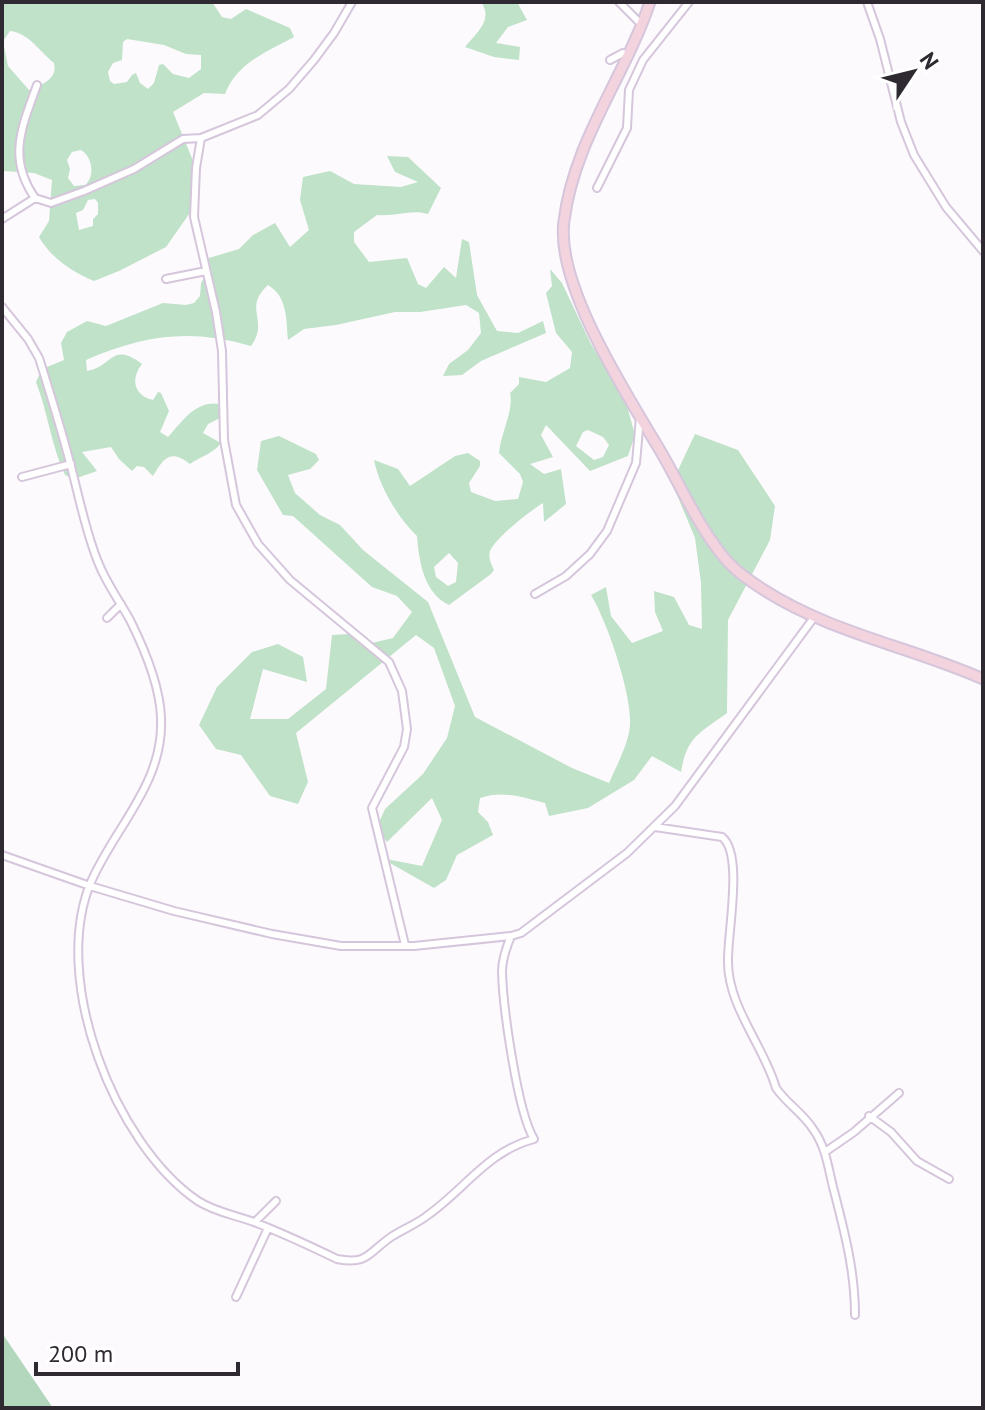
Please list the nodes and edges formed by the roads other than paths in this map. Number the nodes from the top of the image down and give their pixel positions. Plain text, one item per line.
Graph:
1 (352, 2) edge
2 (619, 2) edge
3 (650, 2) edge
4 (689, 2) edge
5 (867, 2) edge
6 (642, 25) junction
7 (627, 56) junction
8 (610, 60) dead end
9 (37, 85) dead end
10 (201, 138) junction
11 (597, 188) dead end
12 (35, 198) junction
13 (2, 219) edge
14 (983, 251) edge
15 (206, 271) junction
16 (166, 279) dead end
17 (2, 307) edge
18 (640, 417) junction
19 (71, 464) junction
20 (22, 477) dead end
21 (535, 594) dead end
22 (121, 604) junction
23 (815, 616) junction
24 (107, 618) dead end
25 (983, 679) edge
26 (655, 827) junction
27 (2, 855) edge
28 (90, 886) junction
29 (511, 936) junction
30 (405, 945) junction
31 (899, 1093) dead end
32 (869, 1116) junction
33 (825, 1152) junction
34 (949, 1179) dead end
35 (276, 1201) dead end
36 (841, 1211) junction
37 (830, 1214) dead end
38 (255, 1222) junction
39 (268, 1228) junction
40 (236, 1297) dead end
41 (855, 1315) dead end

1 - 10 street
2 - 6 street
3 - 6 main road
4 - 11 street
5 - 14 street
6 - 7 main road
7 - 8 street
7 - 18 main road
9 - 12 street
10 - 12 street
10 - 15 street
12 - 13 street
15 - 16 street
15 - 30 street
17 - 19 street
18 - 21 street
18 - 23 main road
19 - 20 street
19 - 22 street
22 - 24 street
22 - 28 street
23 - 25 main road
23 - 26 street
26 - 29 street
26 - 33 street
27 - 28 street
28 - 30 street
28 - 38 street
29 - 30 street
29 - 39 street
31 - 32 street
32 - 33 street
32 - 34 street
33 - 36 street
35 - 38 street
36 - 37 street
36 - 41 street
38 - 39 street
39 - 40 street

